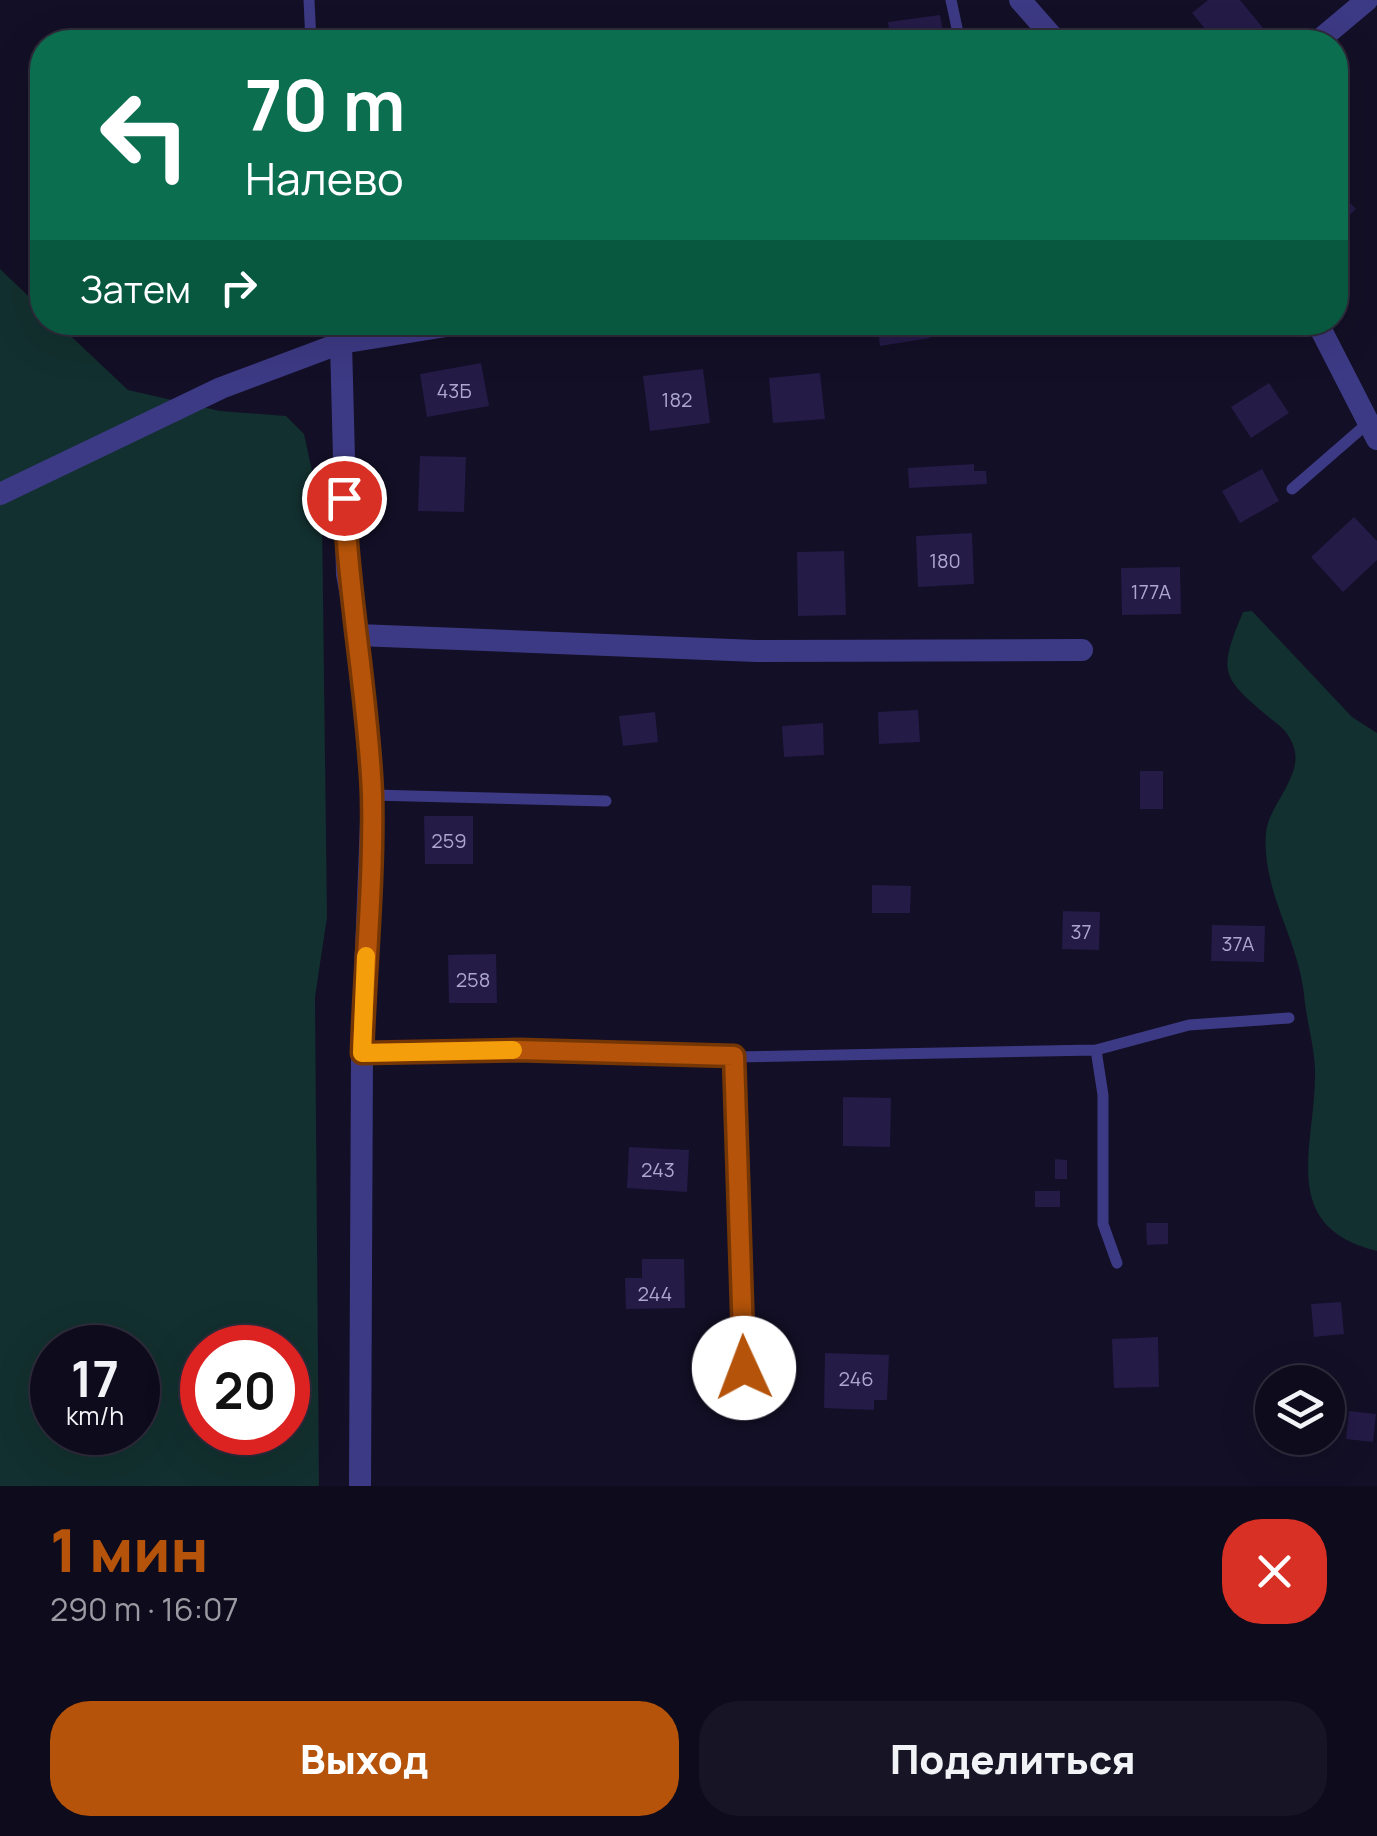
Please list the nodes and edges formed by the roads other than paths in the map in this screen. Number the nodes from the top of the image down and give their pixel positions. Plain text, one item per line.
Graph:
1 (308, 0) edge
2 (951, 0) edge
3 (1020, 0) edge
4 (1367, 0) edge
5 (311, 30) edge
6 (957, 30) edge
7 (1046, 30) edge
8 (1331, 30) edge
9 (364, 335) edge
10 (1323, 335) edge
11 (340, 338) junction
12 (1372, 431) edge
13 (1292, 489) dead end
14 (0, 494) edge
15 (358, 635) junction
16 (1082, 650) dead end
17 (372, 795) junction
18 (606, 801) dead end
19 (1289, 1018) dead end
20 (1096, 1050) junction
21 (362, 1053) junction
22 (734, 1056) junction
23 (1117, 1264) dead end
24 (745, 1406) dead end
25 (360, 1486) edge

1 - 5 lane
2 - 6 lane
3 - 7 street
4 - 8 street
9 - 11 street
10 - 12 street
11 - 14 street
11 - 15 street
12 - 13 lane
15 - 16 street
15 - 17 street
17 - 18 lane
17 - 21 street
19 - 20 lane
20 - 22 lane
20 - 23 lane
21 - 22 lane
21 - 25 street
22 - 24 lane

